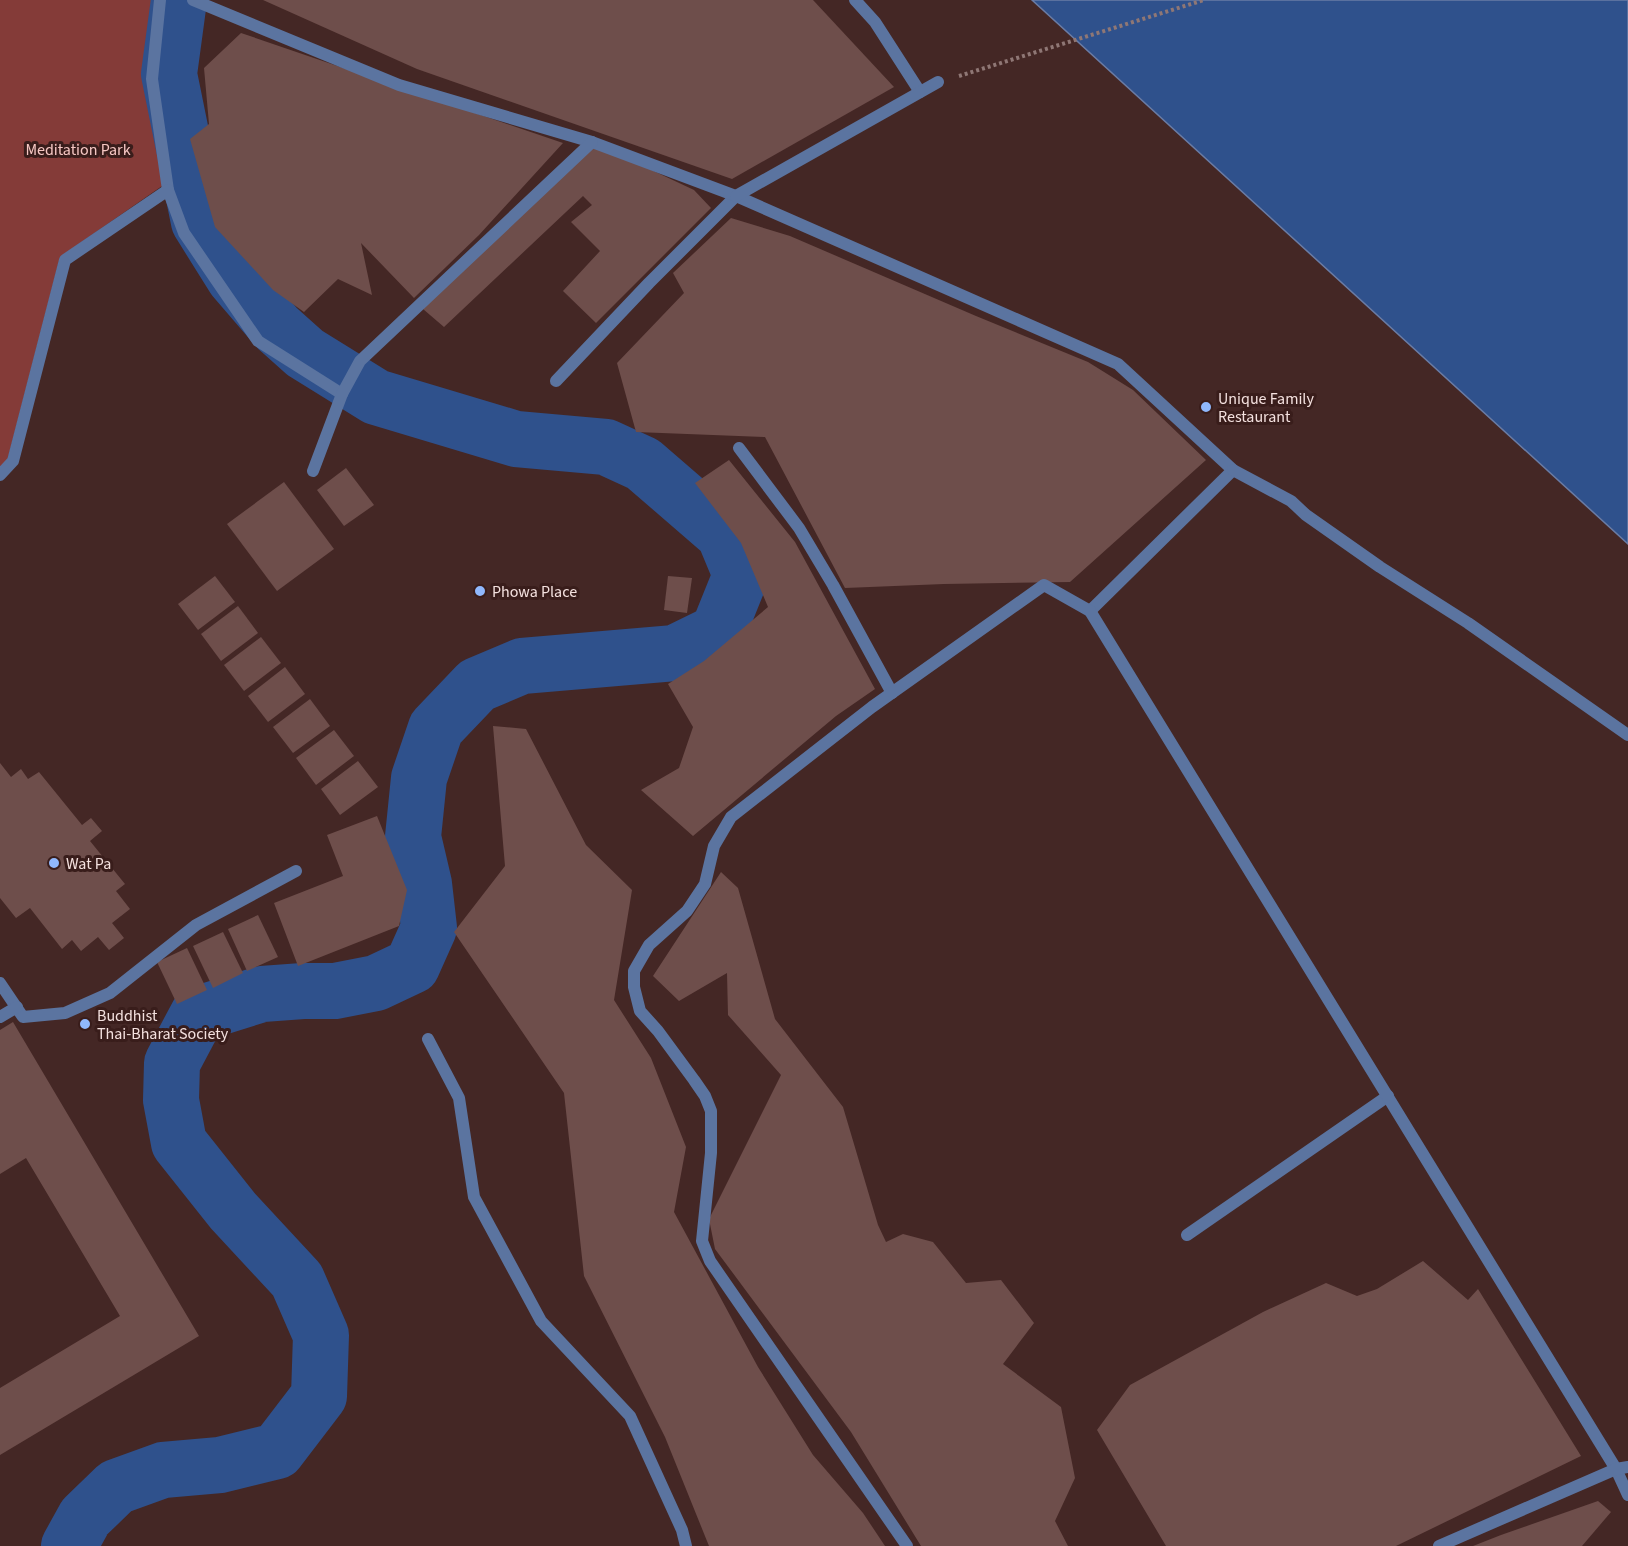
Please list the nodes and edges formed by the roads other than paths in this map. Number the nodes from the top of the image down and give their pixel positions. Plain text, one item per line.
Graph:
1 (160, 0) edge
2 (855, 0) edge
3 (195, 1) edge
4 (938, 82) road end
5 (920, 92) junction
6 (592, 142) junction
7 (168, 190) junction
8 (736, 196) junction
9 (556, 381) dead end
10 (342, 394) junction
11 (739, 448) dead end
12 (1233, 470) junction
13 (313, 471) dead end
14 (0, 475) edge
15 (1090, 610) junction
16 (892, 693) junction
17 (1628, 735) edge
18 (296, 871) dead end
19 (0, 983) edge
20 (17, 1007) junction
21 (0, 1017) edge
22 (428, 1039) dead end
23 (1388, 1096) junction
24 (1187, 1234) dead end
25 (1622, 1468) edge
26 (1628, 1495) edge
27 (686, 1546) edge
28 (907, 1546) edge
29 (1439, 1546) edge

1 - 7 street
2 - 5 street
3 - 6 street
4 - 5 street
5 - 8 street
6 - 8 street
6 - 10 street
7 - 10 street
7 - 14 street
8 - 9 street
8 - 12 street
10 - 13 street
11 - 16 street
12 - 15 street
12 - 17 street
15 - 16 street
15 - 23 street
16 - 28 street
18 - 20 street
19 - 20 street
20 - 21 street
22 - 27 street
23 - 24 street
23 - 25 street
25 - 26 street
25 - 29 street

